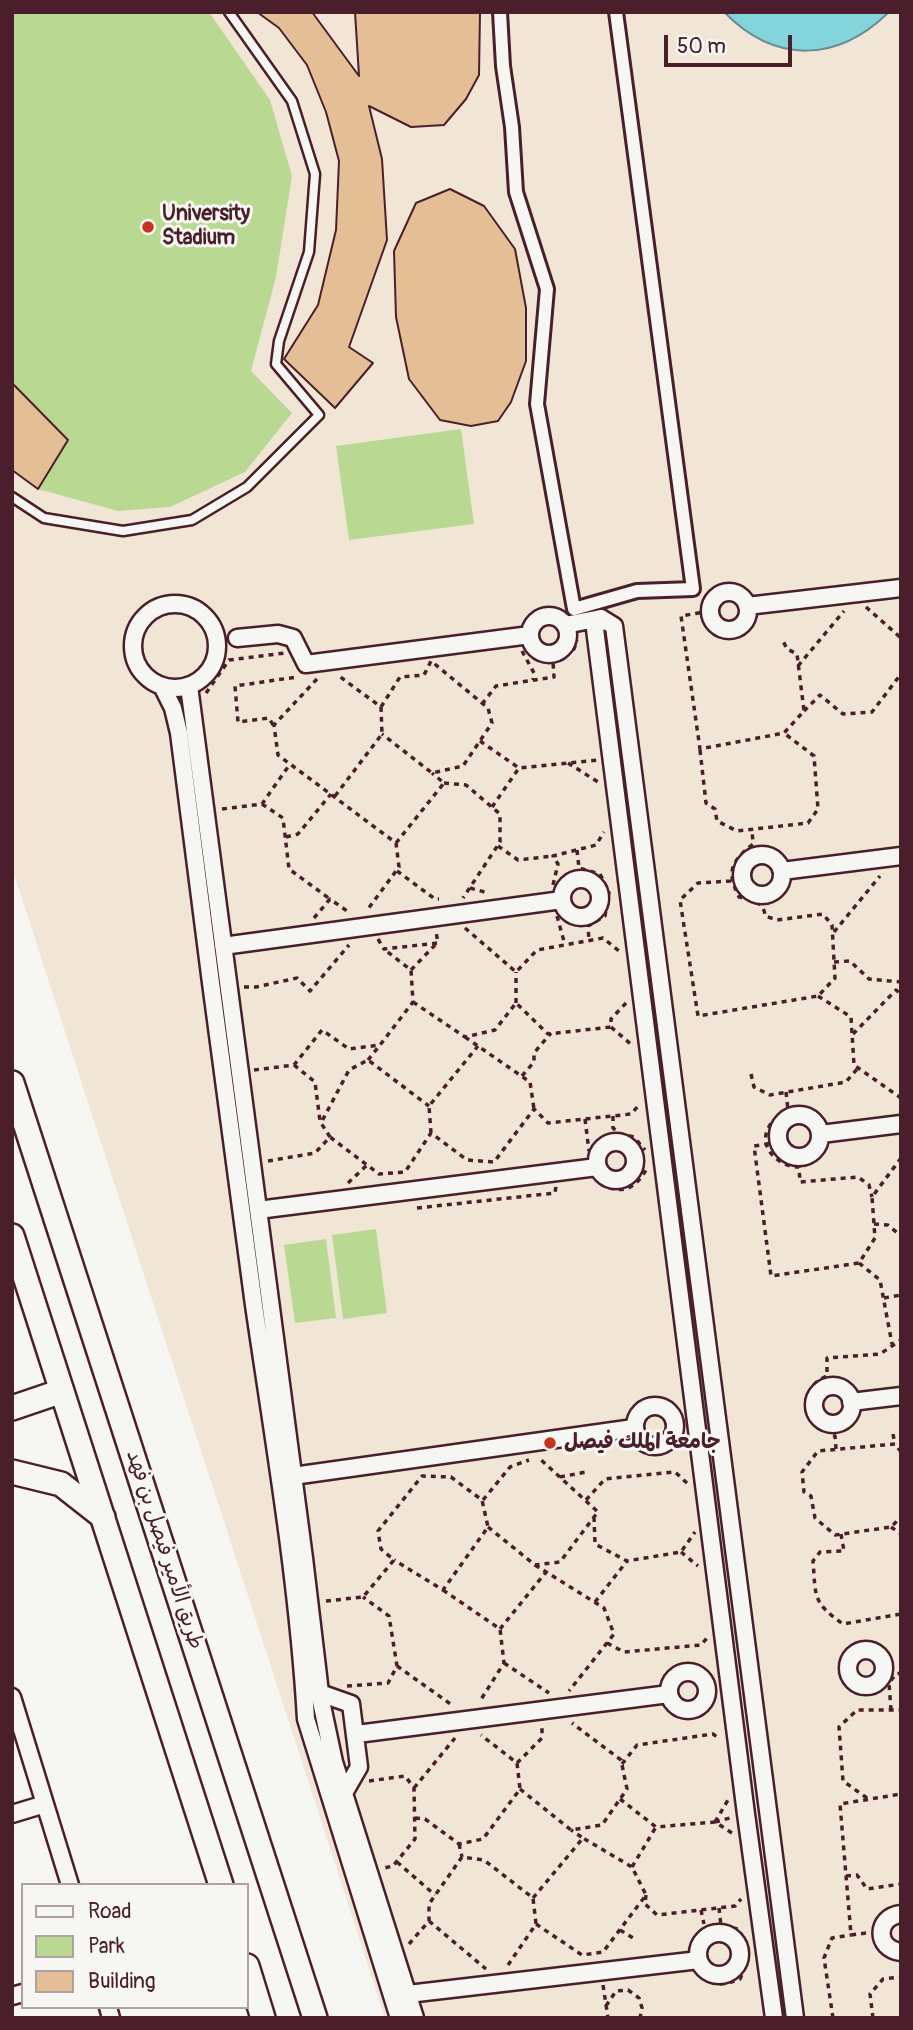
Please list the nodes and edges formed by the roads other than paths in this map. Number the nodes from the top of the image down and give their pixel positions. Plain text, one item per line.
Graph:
1 (229, 12) edge
2 (500, 12) edge
3 (616, 12) edge
4 (12, 497) edge
5 (901, 588) edge
6 (747, 606) junction
7 (603, 624) junction
8 (565, 625) junction
9 (213, 627) junction
10 (530, 635) junction
11 (237, 638) junction
12 (217, 648) junction
13 (162, 686) junction
14 (189, 686) junction
15 (901, 856) edge
16 (782, 871) dead end
17 (557, 895) road end
18 (223, 946) junction
19 (12, 1083) edge
20 (901, 1124) edge
21 (821, 1134) junction
22 (597, 1167) dead end
23 (258, 1210) junction
24 (12, 1236) edge
25 (62, 1391) junction
26 (901, 1396) edge
27 (851, 1402) dead end
28 (12, 1408) edge
29 (634, 1428) dead end
30 (12, 1472) edge
31 (293, 1476) junction
32 (103, 1517) junction
33 (320, 1693) junction
34 (669, 1694) dead end
35 (12, 1697) edge
36 (357, 1734) junction
37 (344, 1793) junction
38 (45, 1804) junction
39 (12, 1814) edge
40 (69, 1883) edge
41 (220, 1883) edge
42 (901, 1914) edge
43 (901, 1952) edge
44 (699, 1960) dead end
45 (248, 1969) edge
46 (408, 1994) junction
47 (263, 2018) edge
48 (314, 2018) edge
49 (399, 2018) edge
50 (415, 2018) edge
51 (775, 2018) edge
52 (794, 2018) edge

1 - 4 lane
2 - 3 street
5 - 6 street
6 - 6 street
7 - 8 street
7 - 51 street
7 - 52 street
8 - 10 street
8 - 10 street
9 - 11 street
9 - 12 street
9 - 13 street
10 - 11 street
11 - 12 street
12 - 14 street
13 - 14 street
13 - 49 street
14 - 18 street
15 - 16 street
17 - 18 street
18 - 23 street
19 - 48 main road, طريق الأمير فيصل بن فهد
20 - 21 street
21 - 21 street
22 - 23 street
23 - 31 street
24 - 25 main road
25 - 28 main road
25 - 32 main road
26 - 27 street
29 - 31 street
30 - 32 main road
31 - 33 street
32 - 41 main road
33 - 36 street
33 - 37 street
34 - 36 street
35 - 38 street
36 - 37 street
37 - 46 street
38 - 39 street
38 - 40 street
42 - 43 street
44 - 46 street
45 - 47 main road
46 - 50 street

